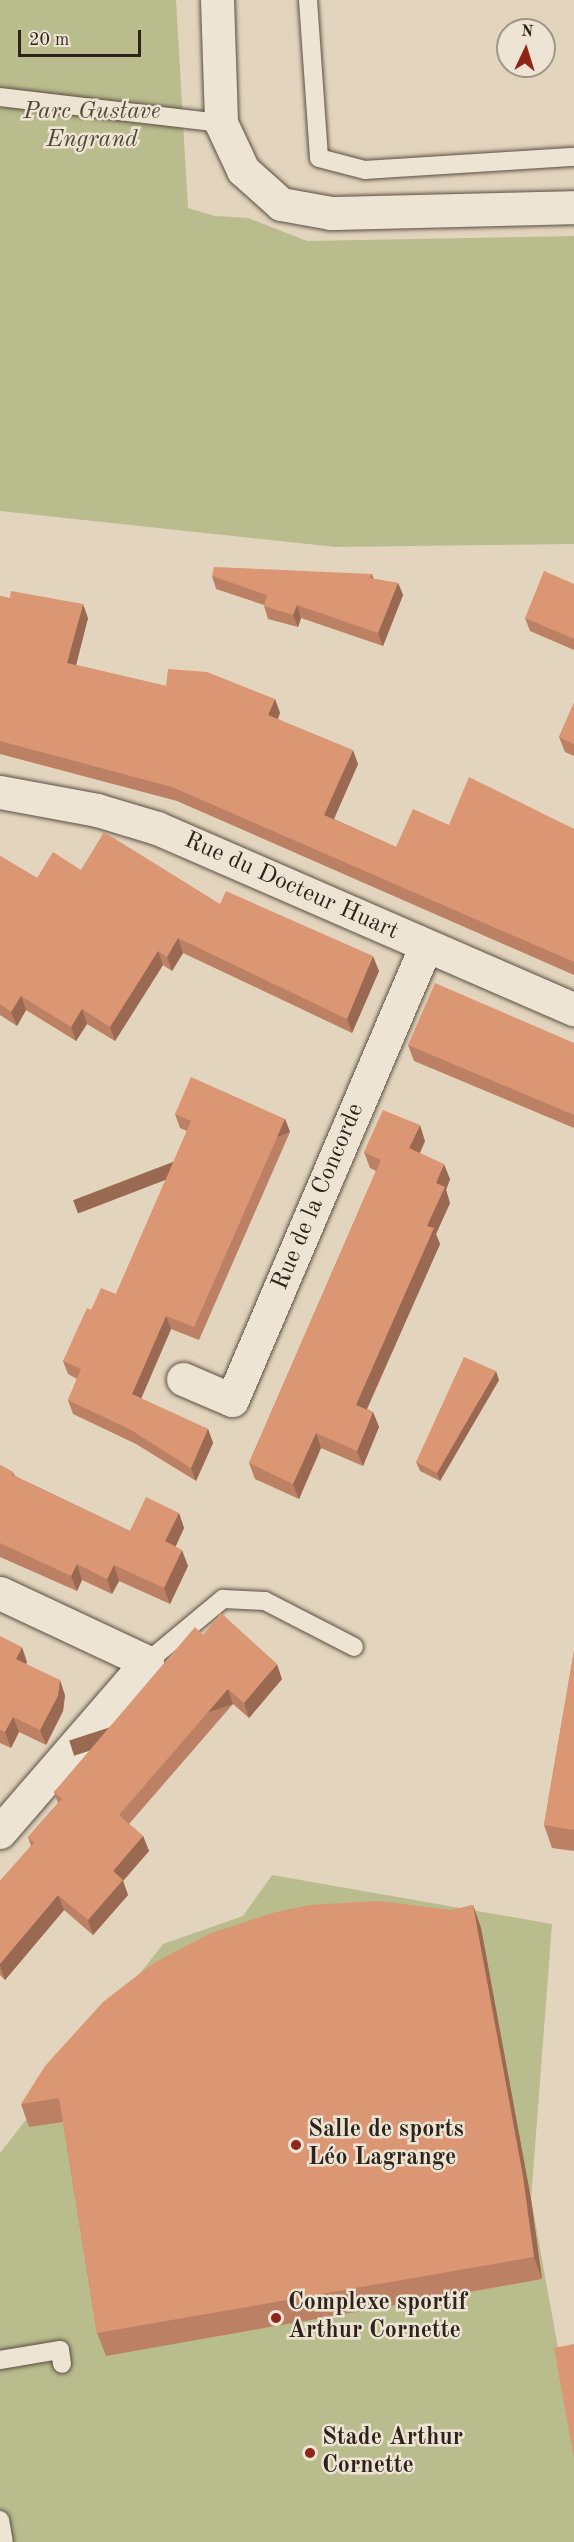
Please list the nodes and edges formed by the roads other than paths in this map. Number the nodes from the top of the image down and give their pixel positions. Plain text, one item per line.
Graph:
1 (217, 0) edge
2 (308, 0) edge
3 (0, 97) edge
4 (221, 123) junction
5 (574, 157) edge
6 (574, 207) edge
7 (0, 792) edge
8 (426, 946) junction
9 (574, 1009) edge
10 (183, 1379) dead end
11 (0, 1593) edge
12 (354, 1647) dead end
13 (147, 1662) junction
14 (0, 1832) edge
15 (0, 2360) edge
16 (62, 2364) dead end
17 (0, 2520) edge
18 (4, 2542) edge

1 - 4 street
2 - 5 lane
3 - 4 lane
4 - 6 street
7 - 8 street, Rue du Docteur Huart
8 - 9 street, Rue du Docteur Huart
8 - 10 street, Rue de la Concorde
11 - 13 street
12 - 13 lane
13 - 14 street
15 - 16 lane
17 - 18 lane

